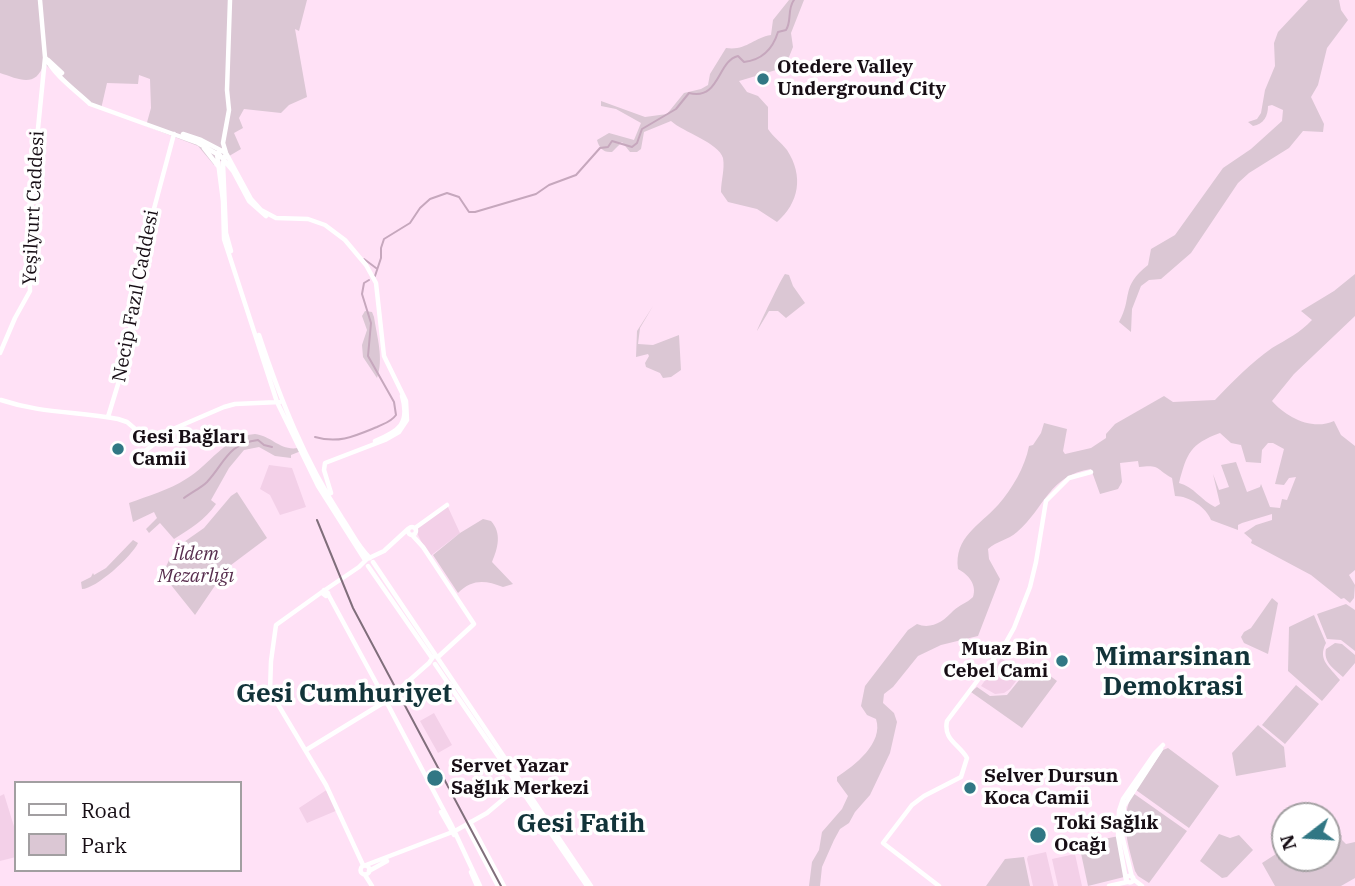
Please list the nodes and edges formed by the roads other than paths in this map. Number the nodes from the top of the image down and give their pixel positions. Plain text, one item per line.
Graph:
1 (40, 0) edge
2 (230, 0) edge
3 (45, 57) junction
4 (174, 134) junction
5 (198, 143) junction
6 (223, 143) junction
7 (218, 151) junction
8 (225, 156) junction
9 (233, 171) junction
10 (222, 173) junction
11 (0, 353) edge
12 (1, 400) edge
13 (279, 402) junction
14 (108, 417) junction
15 (153, 444) junction
16 (135, 459) dead end
17 (1091, 472) dead end
18 (331, 493) junction
19 (447, 505) dead end
20 (336, 512) junction
21 (412, 532) junction
22 (369, 561) junction
23 (326, 594) junction
24 (314, 598) junction
25 (435, 660) junction
26 (385, 704) junction
27 (306, 751) junction
28 (521, 787) junction
29 (467, 826) junction
30 (453, 833) junction
31 (366, 869) junction
32 (1130, 881) edge
33 (371, 885) edge
34 (479, 886) edge
35 (498, 886) edge
36 (504, 886) edge
37 (589, 886) edge
38 (939, 886) edge
39 (1109, 886) edge
40 (1142, 886) edge

1 - 3 street, Yeşilyurt Caddesi
2 - 6 street
3 - 4 street
3 - 7 street
3 - 11 street, Yeşilyurt Caddesi
4 - 5 street
4 - 14 street, Necip Fazıl Caddesi
5 - 7 street
5 - 10 street
6 - 7 street
6 - 8 street
7 - 8 street
7 - 10 street
8 - 9 street
8 - 10 street
8 - 18 street
9 - 10 street
9 - 18 street
10 - 13 street
12 - 14 street
13 - 15 street
13 - 20 street
14 - 15 street
15 - 16 street
17 - 38 street
18 - 20 street
19 - 21 street
20 - 22 street
21 - 22 street
21 - 25 street
22 - 23 street
22 - 25 street
23 - 24 street
23 - 24 street
23 - 26 street
24 - 27 street
25 - 26 street
25 - 28 street
26 - 27 street
26 - 30 street
27 - 31 street
28 - 29 street
28 - 37 street
29 - 30 street
29 - 30 street
29 - 35 street
29 - 36 street
30 - 31 street
30 - 34 street
31 - 33 street
32 - 32 street
32 - 39 street
32 - 40 street

